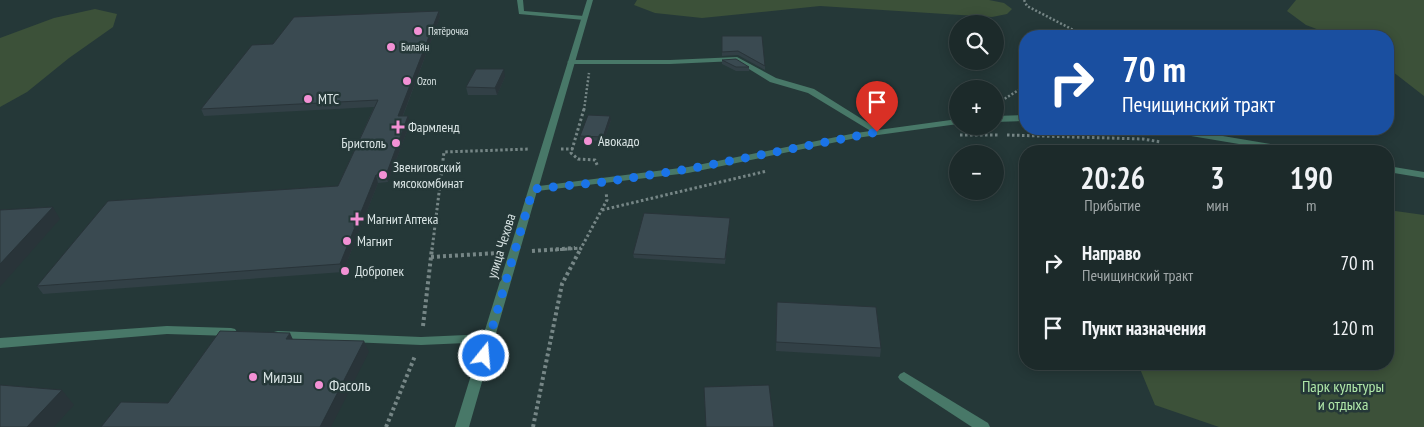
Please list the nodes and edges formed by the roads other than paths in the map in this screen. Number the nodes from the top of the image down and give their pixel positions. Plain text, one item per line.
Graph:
1 (520, 0) edge
2 (590, 0) edge
3 (584, 18) junction
4 (571, 62) junction
5 (1019, 118) edge
6 (1004, 119) edge
7 (949, 122) edge
8 (877, 132) junction
9 (1202, 135) edge
10 (1260, 145) edge
11 (1394, 170) edge
12 (1424, 175) edge
13 (533, 189) junction
14 (245, 333) edge
15 (264, 334) edge
16 (489, 338) junction
17 (0, 343) edge
18 (904, 377) dead end
19 (462, 427) edge
20 (983, 427) edge

1 - 3 street
2 - 3 street, улица Чехова
3 - 4 street, улица Чехова
4 - 8 street
4 - 13 street, улица Чехова
5 - 6 street
7 - 8 street
8 - 13 street
9 - 10 street
11 - 12 street
13 - 16 street, улица Чехова
14 - 17 street
15 - 16 street
16 - 19 street, улица Чехова
18 - 20 street

